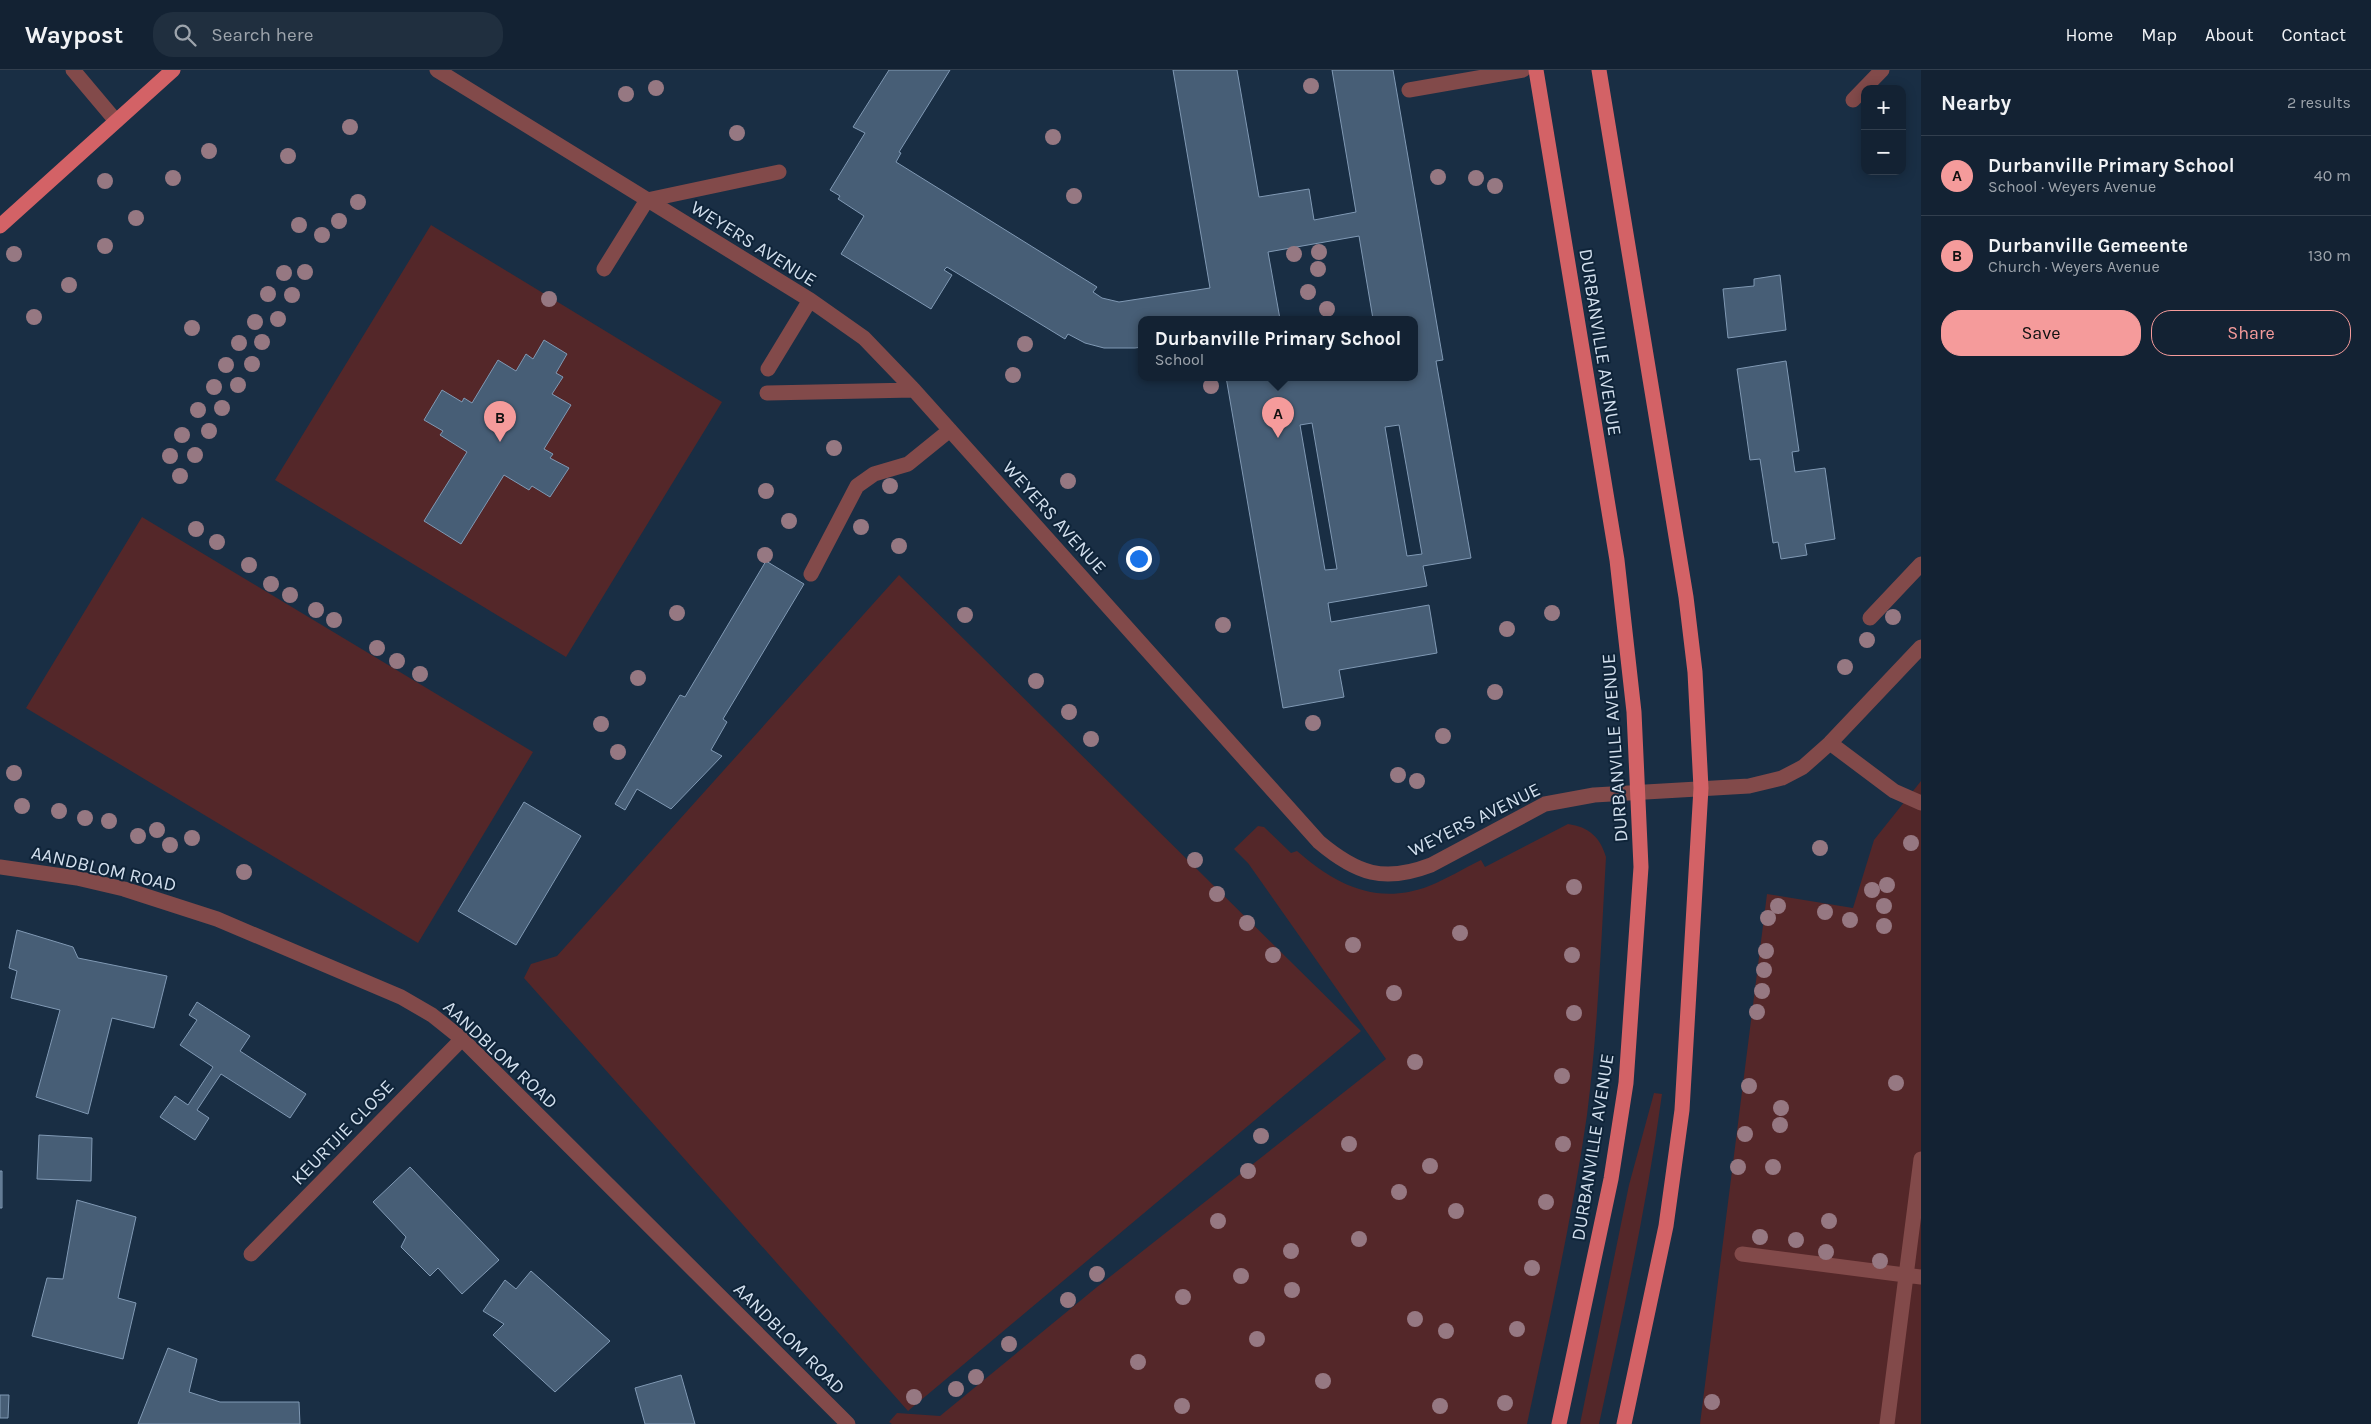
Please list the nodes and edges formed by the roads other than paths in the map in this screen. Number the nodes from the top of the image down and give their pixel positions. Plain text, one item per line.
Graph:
1 (73, 70) edge
2 (174, 70) edge
3 (437, 70) edge
4 (1524, 70) edge
5 (1536, 70) edge
6 (1599, 70) edge
7 (1882, 70) edge
8 (1409, 90) dead end
9 (1853, 100) dead end
10 (116, 121) junction
11 (779, 172) dead end
12 (647, 200) junction
13 (0, 226) edge
14 (604, 269) dead end
15 (810, 300) junction
16 (768, 369) dead end
17 (914, 390) junction
18 (767, 393) dead end
19 (950, 430) junction
20 (1921, 564) edge
21 (811, 574) dead end
22 (1870, 618) dead end
23 (1921, 646) edge
24 (1830, 743) junction
25 (1701, 788) junction
26 (1639, 792) junction
27 (1921, 803) edge
28 (0, 867) edge
29 (462, 1039) junction
30 (1921, 1159) edge
31 (251, 1254) dead end
32 (1742, 1254) dead end
33 (1905, 1274) junction
34 (1921, 1276) edge
35 (848, 1424) edge
36 (1559, 1424) edge
37 (1624, 1424) edge
38 (1887, 1424) edge

1 - 10 street
2 - 10 main road
3 - 12 street, WEYERS AVENUE
4 - 8 street
5 - 26 main road, DURBANVILLE AVENUE
6 - 25 main road
7 - 9 street
10 - 13 main road
11 - 12 street
12 - 14 street
12 - 15 street, WEYERS AVENUE
15 - 16 street
15 - 17 street, WEYERS AVENUE
17 - 18 street
17 - 19 street, WEYERS AVENUE
19 - 21 street
19 - 26 street, WEYERS AVENUE
20 - 22 street
23 - 24 street, WEYERS AVENUE
24 - 25 street, WEYERS AVENUE
24 - 27 street
25 - 26 street, WEYERS AVENUE
25 - 37 main road
26 - 36 main road, DURBANVILLE AVENUE
28 - 29 street, AANDBLOM ROAD
29 - 31 street, KEURTJIE CLOSE
29 - 35 street, AANDBLOM ROAD
30 - 33 street
32 - 33 street
33 - 34 street
33 - 38 street

